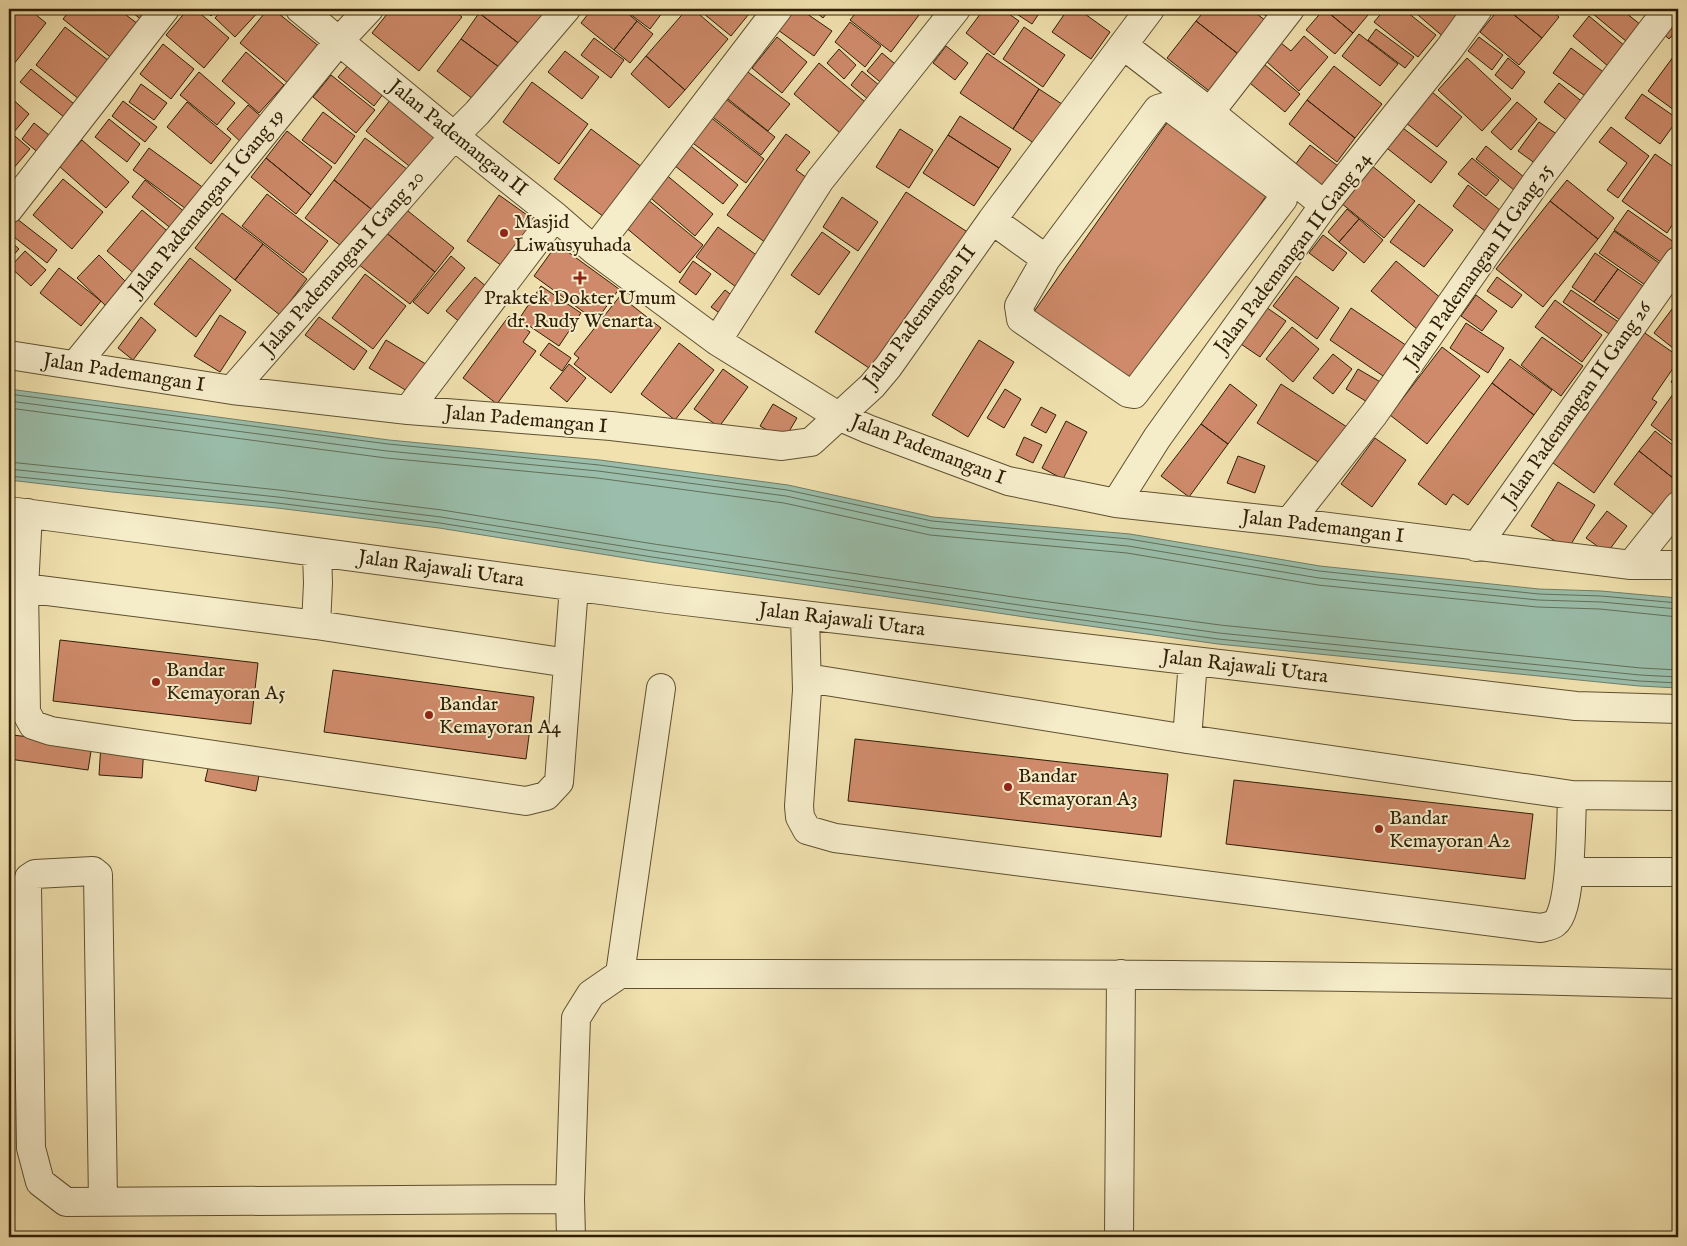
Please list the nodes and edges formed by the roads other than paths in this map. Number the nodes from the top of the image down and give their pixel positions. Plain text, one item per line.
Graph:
1 (166, 9) edge
2 (300, 9) edge
3 (369, 9) edge
4 (566, 9) edge
5 (778, 9) edge
6 (956, 9) edge
7 (1150, 9) edge
8 (1290, 9) edge
9 (1478, 9) edge
10 (1668, 9) edge
11 (339, 41) junction
12 (1123, 45) junction
13 (1210, 112) junction
14 (454, 136) junction
15 (1324, 205) junction
16 (9, 209) edge
17 (555, 216) junction
18 (998, 224) junction
19 (594, 250) junction
20 (1046, 259) junction
21 (1678, 261) edge
22 (717, 341) junction
23 (9, 355) edge
24 (76, 364) junction
25 (232, 390) junction
26 (408, 410) junction
27 (852, 422) junction
28 (1116, 503) junction
29 (1678, 506) edge
30 (19, 512) edge
31 (1289, 522) junction
32 (1476, 546) junction
33 (317, 553) junction
34 (1631, 565) junction
35 (1678, 565) edge
36 (574, 587) junction
37 (24, 588) junction
38 (805, 616) junction
39 (316, 625) junction
40 (1193, 661) junction
41 (568, 663) junction
42 (807, 678) junction
43 (661, 688) dead end
44 (1678, 709) edge
45 (1187, 739) junction
46 (1572, 794) junction
47 (1678, 796) edge
48 (1569, 872) junction
49 (1678, 872) edge
50 (620, 974) junction
51 (1121, 974) junction
52 (1678, 984) edge
53 (570, 1199) junction
54 (103, 1201) junction
55 (572, 1237) edge
56 (1119, 1237) edge

1 - 16 street
2 - 11 street, Jalan Pademangan II
3 - 11 street, Jalan Pademangan I Gang 19
4 - 14 street, Jalan Pademangan I Gang 20
5 - 19 street
6 - 22 street
7 - 12 street, Jalan Pademangan II
8 - 13 street
9 - 15 street, Jalan Pademangan II Gang 24
10 - 31 street, Jalan Pademangan II Gang 25
11 - 14 street, Jalan Pademangan II
11 - 24 street, Jalan Pademangan I Gang 19
12 - 13 street
12 - 18 street, Jalan Pademangan II
13 - 15 street
14 - 17 street, Jalan Pademangan II
14 - 25 street, Jalan Pademangan I Gang 20
15 - 28 street, Jalan Pademangan II Gang 24
17 - 19 street, Jalan Pademangan II
17 - 26 street
18 - 20 street
18 - 27 street, Jalan Pademangan II
19 - 22 street, Jalan Pademangan II
20 - 20 street
21 - 32 street, Jalan Pademangan II Gang 26
22 - 27 street, Jalan Pademangan II
23 - 24 street, Jalan Pademangan I
24 - 25 street, Jalan Pademangan I
25 - 26 street, Jalan Pademangan I
26 - 27 street, Jalan Pademangan I
27 - 28 street, Jalan Pademangan I
28 - 31 street, Jalan Pademangan I
29 - 34 street
30 - 33 street, Jalan Rajawali Utara
30 - 37 street
31 - 32 street, Jalan Pademangan I
32 - 34 street, Jalan Pademangan I
33 - 36 street, Jalan Rajawali Utara
33 - 39 street
34 - 35 street, Jalan Pademangan I
36 - 38 street, Jalan Rajawali Utara
36 - 41 street
37 - 39 street
37 - 41 street
38 - 40 street, Jalan Rajawali Utara
38 - 42 street
39 - 41 street
40 - 44 street, Jalan Rajawali Utara
40 - 45 street
42 - 45 street
42 - 48 street
43 - 50 street
45 - 46 street
46 - 47 street
46 - 48 street
48 - 49 street
50 - 51 street
50 - 53 street
51 - 52 street
51 - 56 street
53 - 54 street
53 - 55 street
54 - 54 street

